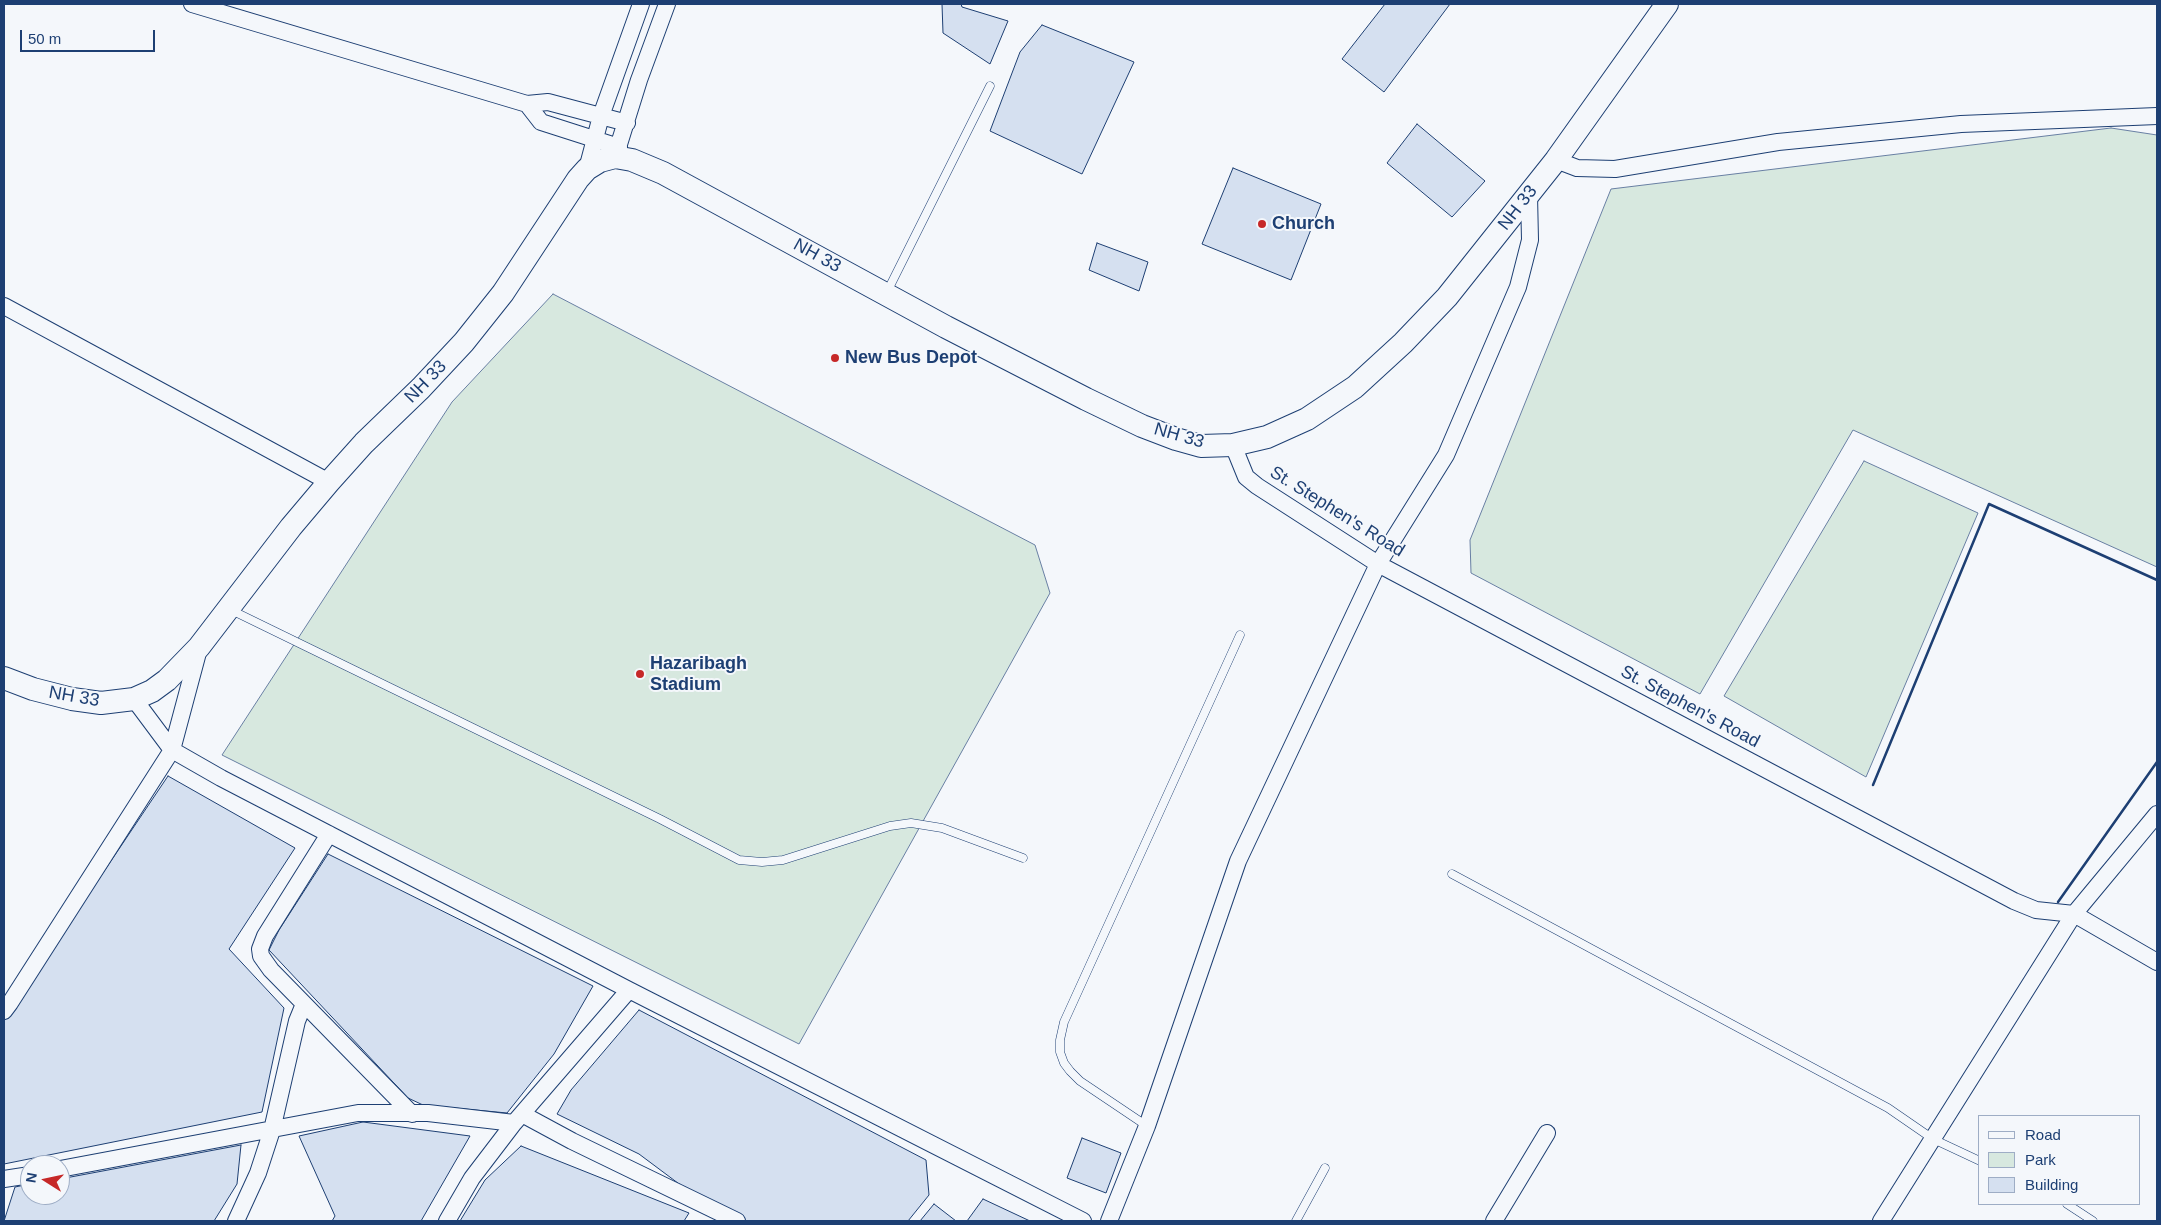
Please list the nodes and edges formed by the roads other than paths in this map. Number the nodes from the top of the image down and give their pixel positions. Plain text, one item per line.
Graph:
1 (192, 4) edge
2 (641, 4) edge
3 (667, 4) edge
4 (1667, 4) edge
5 (990, 86) dead end
6 (527, 104) junction
7 (601, 116) junction
8 (2157, 116) edge
9 (627, 123) junction
10 (594, 139) junction
11 (617, 152) junction
12 (1556, 160) junction
13 (587, 169) junction
14 (1529, 195) junction
15 (886, 294) junction
16 (4, 306) edge
17 (1233, 446) junction
18 (329, 482) junction
19 (1378, 564) junction
20 (229, 609) junction
21 (1240, 635) dead end
22 (200, 647) junction
23 (4, 678) edge
24 (134, 699) junction
25 (172, 750) junction
26 (2157, 814) edge
27 (330, 834) junction
28 (1023, 858) dead end
29 (1452, 874) dead end
30 (2074, 914) junction
31 (2157, 962) edge
32 (630, 990) junction
33 (304, 1004) junction
34 (4, 1011) edge
35 (412, 1114) junction
36 (518, 1119) junction
37 (1147, 1126) junction
38 (272, 1130) junction
39 (1547, 1133) dead end
40 (1933, 1139) junction
41 (1978, 1160) edge
42 (70, 1167) edge
43 (1325, 1168) dead end
44 (20, 1177) edge
45 (4, 1181) edge
46 (2069, 1205) edge
47 (710, 1216) edge
48 (236, 1221) edge
49 (447, 1221) edge
50 (737, 1221) edge
51 (1083, 1221) edge
52 (1109, 1221) edge
53 (1296, 1221) edge
54 (1494, 1221) edge
55 (1881, 1221) edge
56 (2093, 1221) edge

1 - 6 street
2 - 7 street
3 - 9 street
4 - 12 main road, NH 33
5 - 15 lane
6 - 7 street
6 - 10 street
7 - 9 street
7 - 10 street
8 - 12 street
9 - 11 street
10 - 11 street
10 - 13 street
11 - 13 main road, NH 33
11 - 15 main road, NH 33
12 - 14 main road, NH 33
13 - 18 main road, NH 33
14 - 17 main road, NH 33
14 - 19 street
15 - 17 main road, NH 33
16 - 18 street
17 - 19 street, St. Stephen's Road
18 - 20 main road, NH 33
19 - 30 street, St. Stephen's Road
19 - 37 street
20 - 22 main road, NH 33
20 - 28 lane
21 - 37 lane
22 - 24 main road, NH 33
22 - 25 street
23 - 24 main road, NH 33
24 - 25 street
25 - 27 street
25 - 34 street
26 - 30 street
27 - 32 street
27 - 33 street
29 - 40 lane
30 - 31 street, St. Stephen's Road
30 - 40 street
32 - 36 street
32 - 51 street
33 - 35 street
33 - 38 street
35 - 36 street
35 - 38 street
36 - 47 street
36 - 49 street
37 - 52 street
38 - 42 street
38 - 48 street
39 - 54 street
40 - 41 lane
40 - 55 street
43 - 53 lane
44 - 45 street
46 - 56 lane
47 - 50 street

